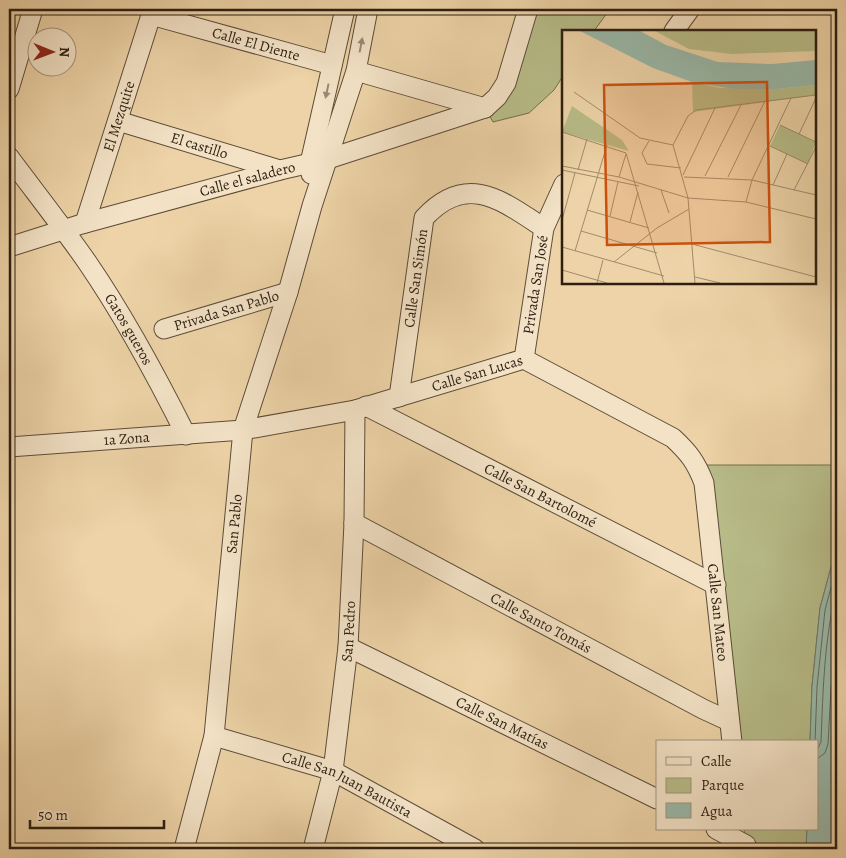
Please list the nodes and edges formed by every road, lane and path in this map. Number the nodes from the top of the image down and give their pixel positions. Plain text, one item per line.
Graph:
1 (33, 9) edge
2 (345, 9) edge
3 (368, 9) edge
4 (528, 9) edge
5 (690, 9) edge
6 (152, 12) edge
7 (675, 30) edge
8 (332, 65) junction
9 (356, 71) junction
10 (9, 89) edge
11 (485, 108) junction
12 (118, 121) junction
13 (9, 157) edge
14 (319, 161) junction
15 (280, 170) junction
16 (562, 188) edge
17 (85, 223) junction
18 (544, 228) junction
19 (64, 230) junction
20 (9, 247) edge
21 (288, 292) junction
22 (164, 329) dead end
23 (524, 359) junction
24 (398, 397) junction
25 (360, 408) junction
26 (243, 430) junction
27 (186, 434) junction
28 (9, 446) edge
29 (704, 483) joint
30 (354, 523) junction
31 (716, 584) junction
32 (348, 647) junction
33 (729, 721) junction
34 (214, 736) junction
35 (732, 740) edge
36 (333, 771) junction
37 (656, 799) edge
38 (718, 830) edge
39 (745, 841) edge
40 (184, 849) edge
41 (313, 849) edge
42 (475, 849) edge

1 - 10 street
2 - 8 street
9 -> 3 street
4 - 11 street
5 - 7 street
6 - 8 street, Calle El Diente
6 - 12 street, El Mezquite
8 -> 14 street
9 - 11 street
9 - 14 street
11 - 14 street, Calle el saladero
12 - 15 street, El castillo
12 - 17 street, El Mezquite
13 - 19 street, Gatos gueros
14 - 15 street, Calle el saladero
14 - 21 street, San Pablo
15 - 17 street, Calle el saladero
16 - 18 street, Privada San José
17 - 19 street, Calle el saladero
18 - 23 street, Privada San José
18 - 24 street, Calle San Simón
19 - 20 street, Calle el saladero
19 - 27 street, Gatos gueros
21 - 22 street, Privada San Pablo
21 - 26 street, San Pablo
23 - 24 street, Calle San Lucas
23 - 29 street, Calle San Lucas
24 - 25 street, Calle San Lucas
25 - 26 street, Calle San Lucas
25 - 30 street, San Pedro
25 - 31 street, Calle San Bartolomé
26 - 27 street, 1a Zona
26 - 34 street, San Pablo
27 - 28 street, 1a Zona
29 - 31 street, Calle San Mateo
30 - 32 street, San Pedro
30 - 33 street, Calle Santo Tomás
31 - 33 street, Calle San Mateo
32 - 36 street, San Pedro
32 - 37 street, Calle San Matías
33 - 35 street, Calle San Mateo
34 - 36 street, Calle San Juan Bautista
34 - 40 street, San Pablo
36 - 41 street, San Pedro
36 - 42 street, Calle San Juan Bautista
38 - 39 street

